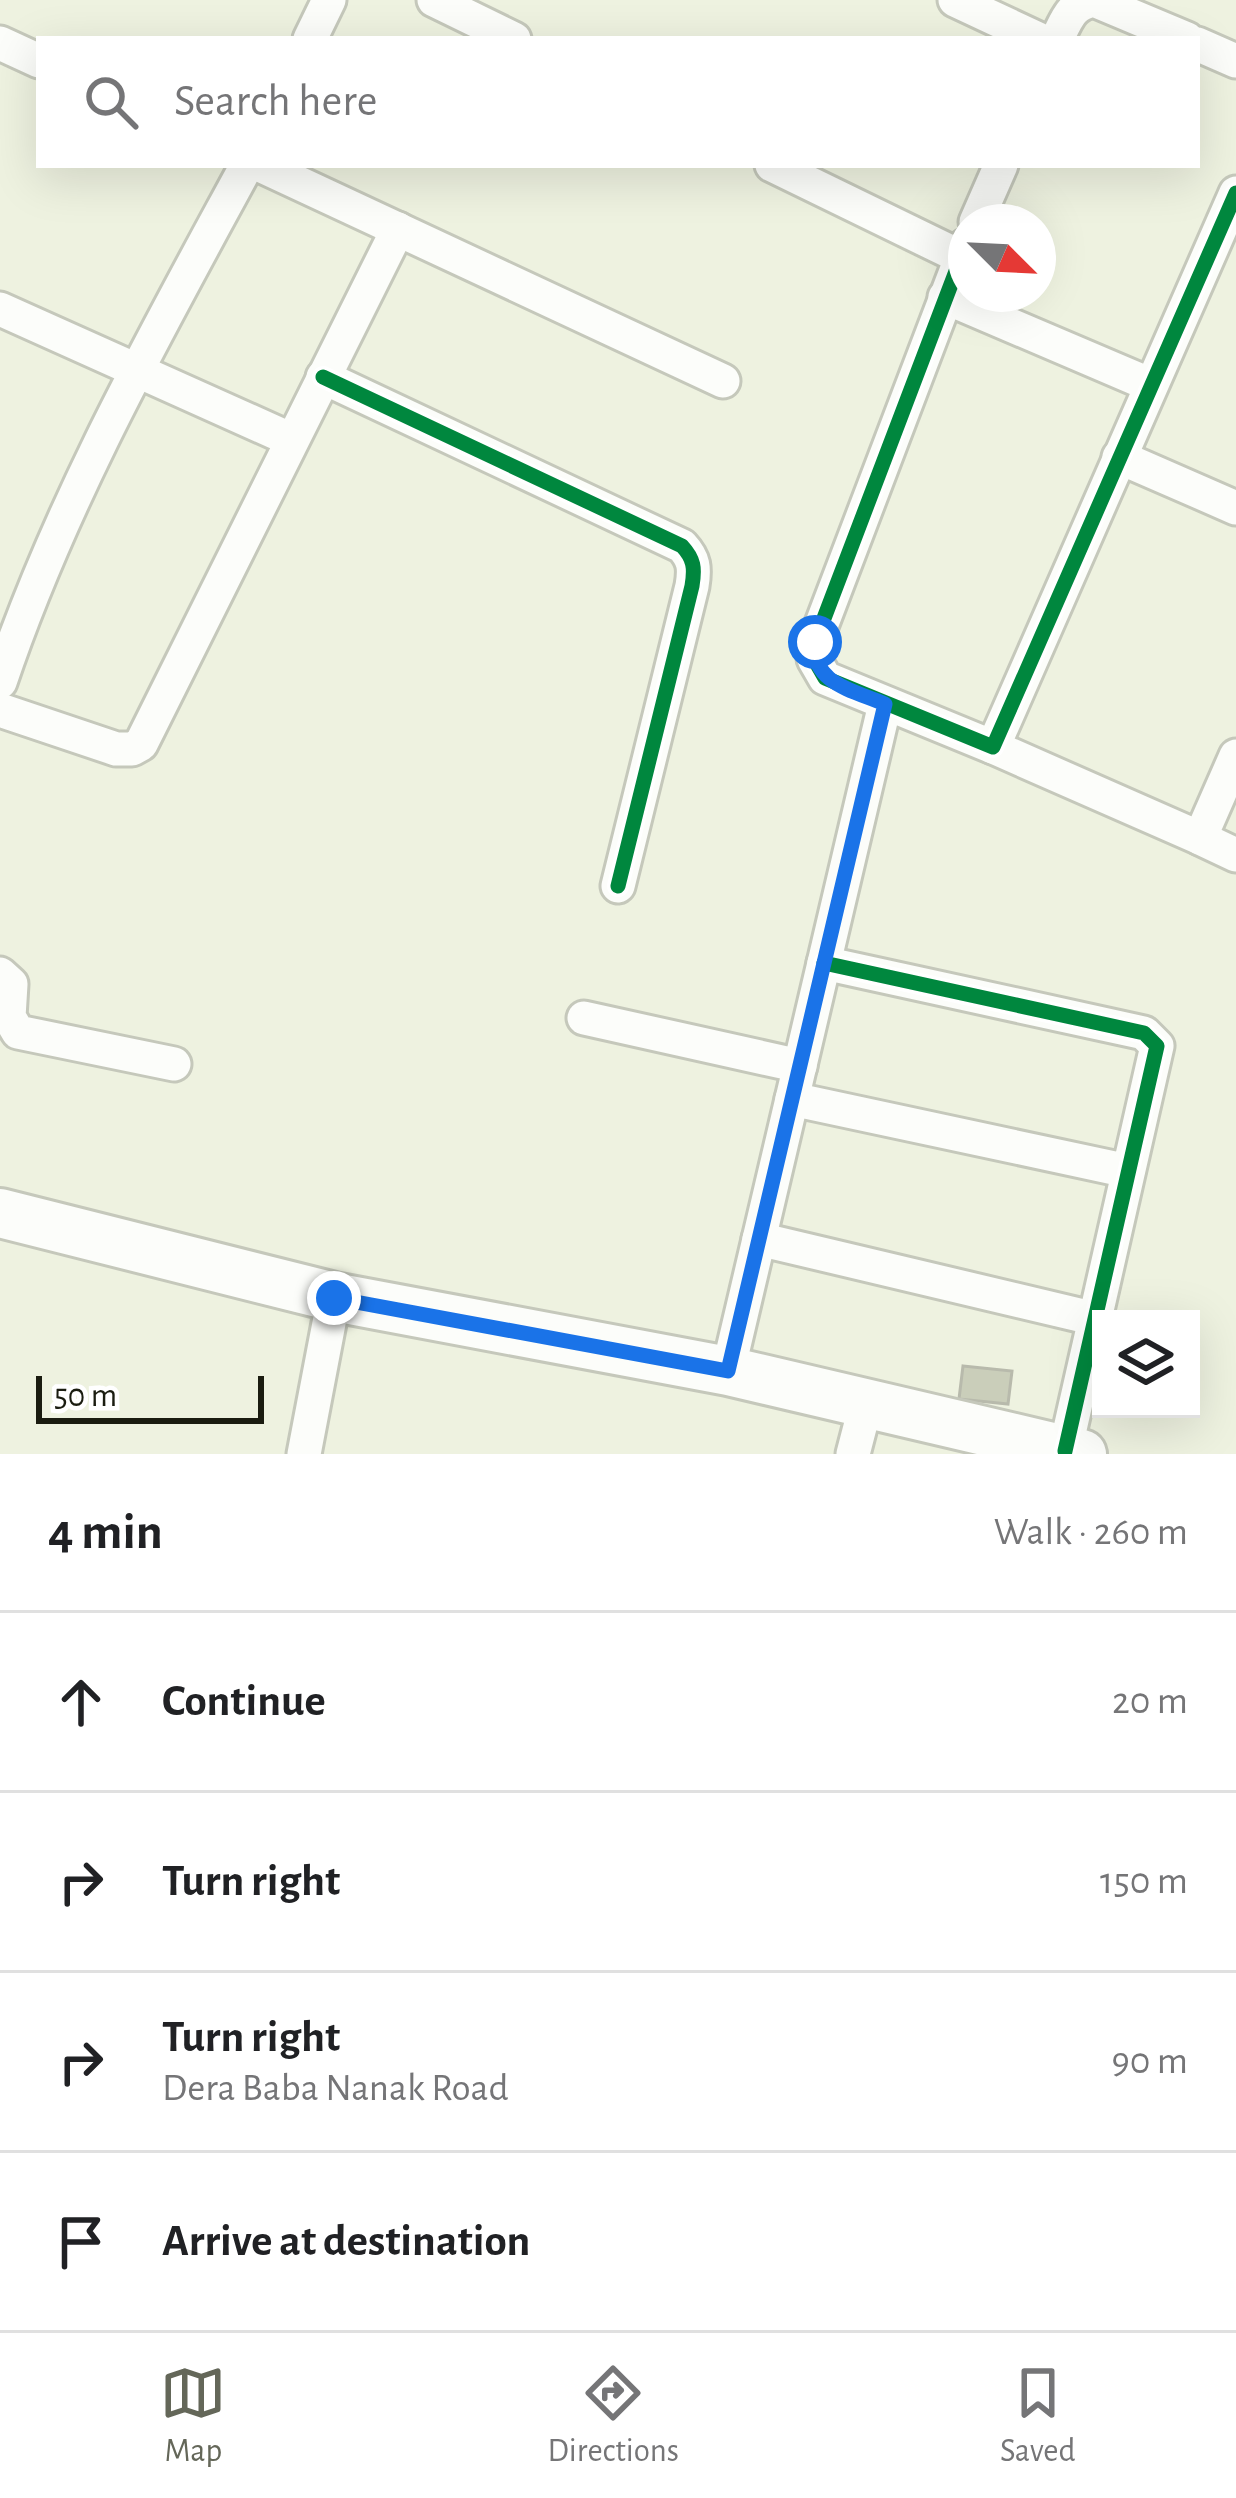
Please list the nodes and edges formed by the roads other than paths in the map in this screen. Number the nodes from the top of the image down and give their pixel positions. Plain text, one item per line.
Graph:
1 (329, 0) edge
2 (434, 0) edge
3 (955, 0) edge
4 (311, 36) edge
5 (508, 36) edge
6 (1032, 36) edge
7 (1059, 36) edge
8 (1179, 36) edge
9 (0, 43) edge
10 (1200, 45) edge
11 (36, 60) edge
12 (1236, 61) edge
13 (245, 168) edge
14 (266, 168) edge
15 (779, 168) edge
16 (1000, 168) edge
17 (1236, 193) edge
18 (984, 204) edge
19 (398, 229) junction
20 (948, 244) edge
21 (948, 289) edge
22 (945, 297) junction
23 (0, 309) edge
24 (136, 370) junction
25 (323, 377) junction
26 (723, 380) dead end
27 (1151, 386) junction
28 (292, 440) junction
29 (1119, 458) junction
30 (1236, 508) edge
31 (0, 682) edge
32 (885, 704) junction
33 (0, 710) edge
34 (993, 747) junction
35 (1236, 756) edge
36 (1200, 838) junction
37 (1236, 855) edge
38 (619, 886) dead end
39 (824, 963) junction
40 (0, 974) edge
41 (584, 1018) dead end
42 (174, 1064) dead end
43 (796, 1082) junction
44 (1128, 1171) junction
45 (0, 1213) edge
46 (759, 1239) junction
47 (334, 1298) junction
48 (1098, 1310) edge
49 (1092, 1318) edge
50 (1092, 1346) edge
51 (728, 1371) junction
52 (866, 1404) junction
53 (972, 1443) edge
54 (1076, 1453) edge
55 (304, 1454) edge
56 (853, 1454) edge

1 - 4 street
2 - 5 street
3 - 6 street
7 - 8 street
9 - 11 street
10 - 12 street
13 - 24 street
14 - 19 street
15 - 20 street
16 - 18 street
17 - 27 street
19 - 25 street
19 - 26 street
21 - 22 street
22 - 27 street
22 - 32 street
23 - 24 street
24 - 28 street
24 - 31 street
25 - 28 street
25 - 38 street
27 - 29 street
28 - 33 street
29 - 30 street
29 - 34 street
32 - 34 street
32 - 39 street
34 - 36 street
35 - 36 street
36 - 37 street
39 - 43 street
39 - 44 street
40 - 42 street
41 - 43 street
43 - 44 street
43 - 46 street
44 - 48 street
45 - 47 main road
46 - 49 street
46 - 51 street
47 - 51 main road
47 - 55 street
50 - 54 street
51 - 52 main road
52 - 53 main road
52 - 56 street
53 - 54 main road

